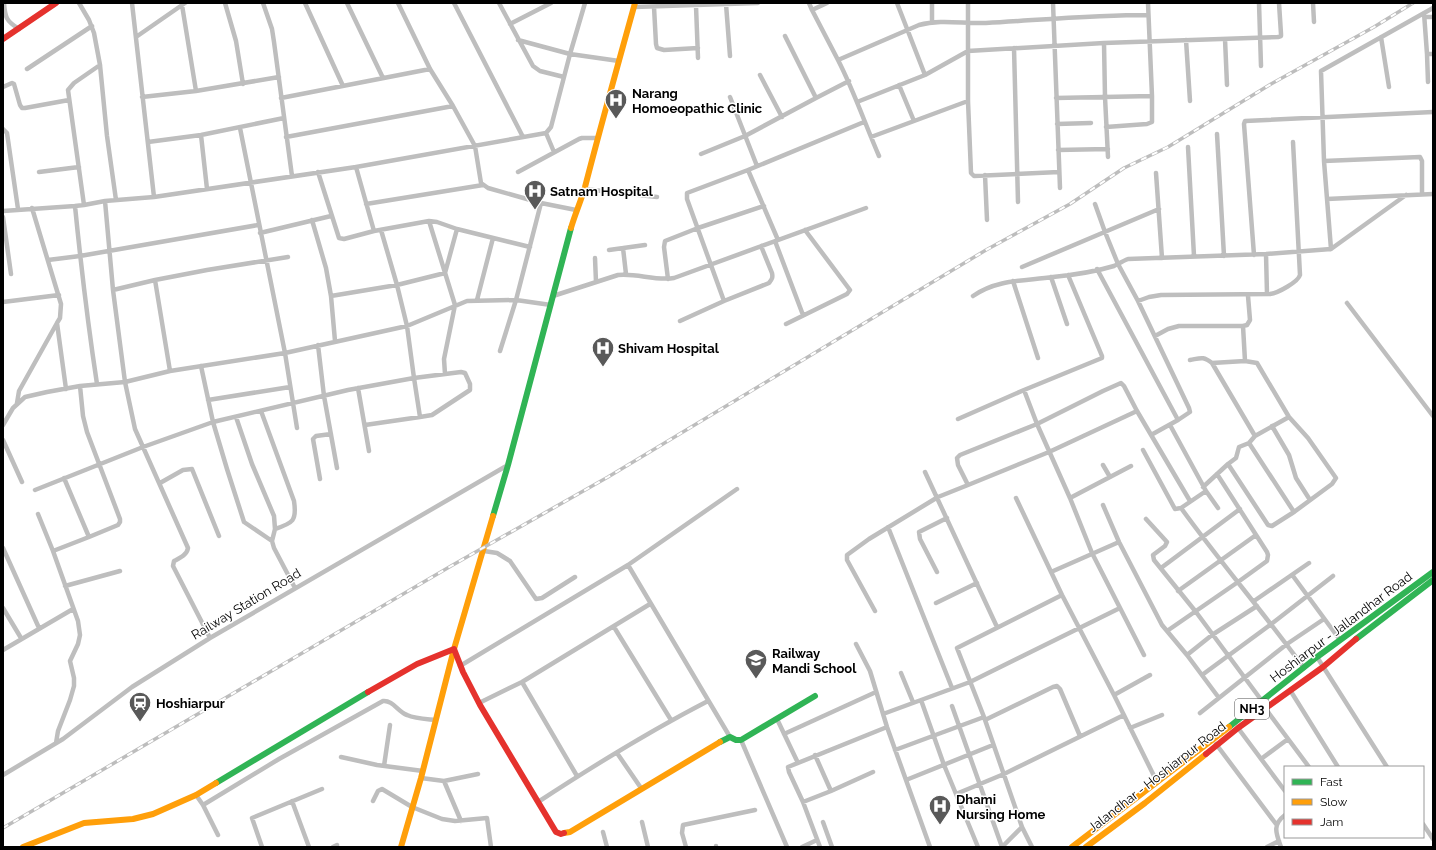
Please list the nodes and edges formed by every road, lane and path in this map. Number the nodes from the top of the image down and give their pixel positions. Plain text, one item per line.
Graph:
1 (4, 3) edge
2 (56, 3) edge
3 (79, 3) edge
4 (132, 3) edge
5 (225, 3) edge
6 (263, 3) edge
7 (305, 3) edge
8 (347, 3) edge
9 (398, 3) edge
10 (454, 3) edge
11 (499, 3) edge
12 (551, 3) edge
13 (585, 3) edge
14 (758, 3) edge
15 (809, 3) edge
16 (827, 3) edge
17 (897, 3) edge
18 (932, 3) edge
19 (968, 3) edge
20 (1052, 3) edge
21 (1148, 3) edge
22 (1154, 3) edge
23 (1259, 3) edge
24 (1279, 3) edge
25 (1312, 3) edge
26 (184, 4) edge
27 (726, 4) junction
28 (732, 4) edge
29 (635, 5) edge
30 (686, 5) edge
31 (696, 6) junction
32 (654, 7) junction
33 (1433, 8) edge
34 (812, 10) junction
35 (1148, 14) junction
36 (1425, 15) junction
37 (1433, 16) edge
38 (1052, 20) junction
39 (932, 22) junction
40 (1314, 22) dead end
41 (968, 23) junction
42 (510, 24) junction
43 (92, 26) junction
44 (18, 29) junction
45 (907, 31) junction
46 (785, 36) dead end
47 (136, 37) junction
48 (1381, 37) junction
49 (1260, 38) junction
50 (3, 39) edge
51 (1225, 39) junction
52 (518, 40) junction
53 (1186, 40) junction
54 (1150, 42) junction
55 (1104, 43) junction
56 (1054, 47) junction
57 (698, 48) junction
58 (1014, 48) junction
59 (968, 51) junction
60 (570, 54) junction
61 (1427, 54) junction
62 (1433, 54) edge
63 (730, 56) dead end
64 (698, 58) dead end
65 (838, 60) junction
66 (619, 61) junction
67 (100, 65) junction
68 (1261, 66) dead end
69 (27, 69) dead end
70 (430, 69) junction
71 (760, 75) dead end
72 (925, 75) junction
73 (279, 77) junction
74 (564, 77) junction
75 (383, 78) junction
76 (849, 81) junction
77 (1428, 82) dead end
78 (243, 84) junction
79 (899, 85) junction
80 (1227, 85) dead end
81 (343, 86) junction
82 (1389, 87) dead end
83 (3, 88) edge
84 (196, 91) junction
85 (1152, 96) junction
86 (142, 97) junction
87 (730, 97) dead end
88 (1105, 97) junction
89 (281, 98) junction
90 (816, 98) junction
91 (1056, 98) junction
92 (69, 100) junction
93 (968, 101) junction
94 (1190, 101) dead end
95 (857, 102) junction
96 (453, 106) junction
97 (1433, 112) edge
98 (782, 117) junction
99 (1322, 117) junction
100 (284, 118) junction
101 (914, 121) junction
102 (864, 122) junction
103 (1057, 124) junction
104 (1091, 124) dead end
105 (1106, 127) junction
106 (240, 128) junction
107 (3, 129) edge
108 (546, 133) junction
109 (1217, 134) dead end
110 (201, 135) junction
111 (745, 136) junction
112 (286, 137) junction
113 (523, 137) junction
114 (871, 137) junction
115 (597, 138) junction
116 (148, 142) junction
117 (1293, 142) dead end
118 (475, 146) junction
119 (1188, 147) dead end
120 (1108, 149) junction
121 (1058, 150) junction
122 (554, 152) junction
123 (701, 154) dead end
124 (879, 156) dead end
125 (1108, 157) dead end
126 (1324, 161) junction
127 (356, 166) junction
128 (757, 166) junction
129 (79, 167) junction
130 (748, 170) junction
131 (39, 172) dead end
132 (318, 172) junction
133 (518, 172) dead end
134 (1060, 172) junction
135 (1156, 173) dead end
136 (1017, 174) junction
137 (985, 175) junction
138 (292, 176) junction
139 (250, 183) junction
140 (483, 185) junction
141 (1060, 188) dead end
142 (207, 189) junction
143 (584, 189) junction
144 (1422, 194) junction
145 (1433, 194) edge
146 (1406, 195) junction
147 (154, 197) junction
148 (657, 197) dead end
149 (1327, 198) junction
150 (116, 200) junction
151 (105, 201) junction
152 (1018, 202) dead end
153 (541, 203) junction
154 (366, 204) junction
155 (1095, 204) dead end
156 (84, 205) junction
157 (75, 206) junction
158 (764, 206) junction
159 (32, 208) junction
160 (866, 208) dead end
161 (18, 209) junction
162 (1159, 209) junction
163 (3, 210) edge
164 (576, 210) junction
165 (331, 216) junction
166 (3, 217) edge
167 (312, 220) junction
168 (987, 220) dead end
169 (430, 221) junction
170 (258, 224) junction
171 (698, 228) junction
172 (457, 229) junction
173 (381, 230) junction
174 (805, 230) junction
175 (374, 231) junction
176 (1105, 232) junction
177 (260, 233) junction
178 (493, 238) junction
179 (777, 241) junction
180 (645, 245) dead end
181 (761, 246) junction
182 (530, 247) junction
183 (623, 248) junction
184 (1331, 249) junction
185 (609, 250) dead end
186 (110, 251) junction
187 (1299, 252) junction
188 (1266, 254) junction
189 (1254, 255) junction
190 (80, 256) junction
191 (1194, 256) junction
192 (1224, 256) junction
193 (288, 257) dead end
194 (595, 258) dead end
195 (1162, 258) junction
196 (266, 259) junction
197 (48, 260) junction
198 (712, 264) junction
199 (1118, 264) junction
200 (1022, 267) dead end
201 (1097, 269) junction
202 (445, 273) junction
203 (11, 274) dead end
204 (626, 274) junction
205 (1068, 275) junction
206 (1051, 278) junction
207 (668, 279) junction
208 (155, 280) junction
209 (1013, 281) junction
210 (596, 282) junction
211 (397, 285) junction
212 (113, 290) junction
213 (1267, 294) junction
214 (59, 295) junction
215 (331, 296) junction
216 (553, 296) junction
217 (972, 296) dead end
218 (1248, 296) junction
219 (477, 300) junction
220 (516, 300) junction
221 (724, 301) junction
222 (1138, 301) junction
223 (3, 302) edge
224 (1347, 303) dead end
225 (551, 304) junction
226 (455, 305) junction
227 (803, 315) junction
228 (680, 321) dead end
229 (57, 323) junction
230 (786, 324) dead end
231 (1067, 324) dead end
232 (407, 326) junction
233 (1243, 326) junction
234 (1155, 336) junction
235 (336, 341) junction
236 (318, 345) junction
237 (500, 351) dead end
238 (285, 353) junction
239 (1038, 358) dead end
240 (1190, 360) dead end
241 (1245, 361) junction
242 (1212, 364) junction
243 (201, 366) junction
244 (170, 371) junction
245 (445, 374) junction
246 (414, 378) junction
247 (124, 382) junction
248 (97, 384) junction
249 (80, 386) junction
250 (290, 387) junction
251 (358, 388) junction
252 (66, 389) junction
253 (1024, 390) junction
254 (324, 396) junction
255 (208, 400) junction
256 (292, 402) junction
257 (17, 403) junction
258 (261, 411) junction
259 (1137, 411) junction
260 (1433, 416) edge
261 (236, 417) junction
262 (420, 417) junction
263 (1289, 417) junction
264 (958, 419) dead end
265 (1178, 420) junction
266 (213, 422) junction
267 (1037, 424) junction
268 (3, 425) edge
269 (1170, 425) junction
270 (364, 426) junction
271 (1272, 426) junction
272 (297, 428) dead end
273 (331, 434) junction
274 (1151, 435) junction
275 (1255, 436) junction
276 (3, 440) edge
277 (1249, 443) junction
278 (143, 447) junction
279 (1143, 450) dead end
280 (369, 451) dead end
281 (1050, 452) junction
282 (1228, 464) junction
283 (99, 465) junction
284 (508, 465) junction
285 (1103, 465) dead end
286 (1131, 466) dead end
287 (337, 468) dead end
288 (925, 472) dead end
289 (1217, 474) junction
290 (1110, 477) junction
291 (64, 478) junction
292 (320, 479) dead end
293 (22, 482) dead end
294 (160, 483) junction
295 (968, 485) junction
296 (737, 489) dead end
297 (1205, 489) junction
298 (35, 490) dead end
299 (938, 498) junction
300 (1016, 498) dead end
301 (1070, 498) junction
302 (1310, 500) junction
303 (1190, 502) junction
304 (1104, 505) dead end
305 (1181, 508) junction
306 (1218, 508) dead end
307 (1240, 509) junction
308 (1294, 512) junction
309 (38, 514) dead end
310 (947, 518) junction
311 (1146, 519) dead end
312 (888, 527) junction
313 (275, 529) junction
314 (1256, 535) junction
315 (219, 536) dead end
316 (89, 537) junction
317 (1203, 538) junction
318 (272, 541) junction
319 (1119, 542) junction
320 (4, 548) edge
321 (53, 551) junction
322 (484, 551) junction
323 (1092, 553) junction
324 (1220, 560) junction
325 (1309, 564) dead end
326 (628, 565) junction
327 (1161, 568) junction
328 (120, 571) dead end
329 (937, 572) dead end
330 (1051, 572) junction
331 (1433, 572) edge
332 (1293, 576) junction
333 (1333, 576) dead end
334 (575, 577) dead end
335 (1433, 580) edge
336 (1238, 582) junction
337 (977, 583) junction
338 (65, 586) junction
339 (295, 588) junction
340 (1178, 591) junction
341 (1062, 595) junction
342 (1308, 596) junction
343 (1254, 601) junction
344 (936, 603) dead end
345 (650, 604) junction
346 (1257, 606) junction
347 (3, 608) edge
348 (1120, 608) junction
349 (73, 609) junction
350 (875, 611) dead end
351 (1196, 612) junction
352 (1324, 619) junction
353 (1270, 625) junction
354 (614, 627) junction
355 (997, 627) junction
356 (1079, 627) junction
357 (38, 628) junction
358 (1167, 631) junction
359 (1212, 635) junction
360 (21, 638) junction
361 (210, 638) junction
362 (1340, 640) junction
363 (856, 644) dead end
364 (1287, 644) junction
365 (454, 649) junction
366 (3, 650) edge
367 (1144, 655) dead end
368 (1187, 655) junction
369 (1228, 656) junction
370 (1316, 657) junction
371 (460, 666) junction
372 (1323, 666) junction
373 (1304, 668) junction
374 (901, 673) dead end
375 (1150, 675) dead end
376 (1202, 675) junction
377 (1244, 677) junction
378 (522, 682) junction
379 (970, 682) junction
380 (952, 688) junction
381 (1290, 690) junction
382 (876, 692) junction
383 (1114, 695) junction
384 (816, 696) dead end
385 (1218, 698) junction
386 (921, 700) junction
387 (708, 701) junction
388 (1262, 701) junction
389 (913, 702) junction
390 (479, 703) junction
391 (952, 706) dead end
392 (1265, 708) junction
393 (1200, 713) dead end
394 (883, 714) junction
395 (1124, 715) junction
396 (1162, 715) dead end
397 (984, 719) junction
398 (436, 720) junction
399 (670, 720) junction
400 (777, 720) junction
401 (390, 725) dead end
402 (887, 727) junction
403 (959, 727) junction
404 (1130, 728) junction
405 (1238, 728) junction
406 (784, 734) junction
407 (934, 736) junction
408 (1080, 736) junction
409 (730, 737) junction
410 (1212, 739) junction
411 (1288, 739) junction
412 (741, 740) junction
413 (56, 743) junction
414 (993, 745) junction
415 (1217, 745) junction
416 (895, 750) junction
417 (617, 753) junction
418 (815, 756) junction
419 (968, 756) junction
420 (341, 757) dead end
421 (1261, 759) junction
422 (798, 763) junction
423 (944, 765) junction
424 (384, 766) junction
425 (1308, 766) edge
426 (1337, 766) edge
427 (1386, 766) edge
428 (423, 771) junction
429 (873, 772) dead end
430 (478, 774) dead end
431 (1004, 774) junction
432 (3, 775) edge
433 (577, 776) junction
434 (421, 778) junction
435 (906, 780) junction
436 (444, 781) junction
437 (1157, 782) junction
438 (979, 785) junction
439 (1283, 785) edge
440 (641, 788) junction
441 (322, 789) dead end
442 (831, 791) junction
443 (956, 794) junction
444 (196, 795) junction
445 (292, 801) junction
446 (373, 801) dead end
447 (538, 802) junction
448 (803, 802) junction
449 (203, 805) junction
450 (412, 807) junction
451 (755, 810) dead end
452 (1284, 816) edge
453 (460, 821) junction
454 (642, 822) dead end
455 (823, 822) dead end
456 (1276, 824) junction
457 (1424, 826) edge
458 (1022, 827) junction
459 (603, 832) dead end
460 (218, 835) dead end
461 (1433, 839) edge
462 (817, 840) junction
463 (1279, 841) junction
464 (23, 847) edge
465 (262, 847) edge
466 (309, 847) edge
467 (401, 847) edge
468 (491, 847) edge
469 (607, 847) edge
470 (648, 847) edge
471 (686, 847) edge
472 (787, 847) edge
473 (802, 847) edge
474 (820, 847) edge
475 (832, 847) edge
476 (930, 847) edge
477 (978, 847) edge
478 (1002, 847) edge
479 (1032, 847) edge
480 (1072, 847) edge
481 (1086, 847) edge
482 (1267, 847) edge
483 (1281, 847) edge

1 - 44 street
2 - 44 main road
3 - 43 street
4 - 47 street
5 - 78 street
6 - 73 street
7 - 81 street
8 - 75 street
9 - 70 street
10 - 113 street
11 - 42 street
12 - 42 street
13 - 60 street
14 - 28 street
15 - 34 street
16 - 34 street
17 - 45 street
18 - 39 street
19 - 41 street
20 - 38 street
21 - 22 street
21 - 35 street
23 - 49 street
24 - 49 street
25 - 40 street
26 - 47 street
26 - 84 street
27 - 28 street
27 - 31 street
27 - 63 street
29 - 32 street
29 - 66 main road
30 - 31 street
30 - 32 street
31 - 57 street
32 - 57 street
33 - 36 street
34 - 65 street
35 - 38 street
35 - 54 street
36 - 37 street
36 - 48 street
36 - 61 street
38 - 41 street
38 - 56 street
39 - 41 street
39 - 45 street
41 - 59 street
42 - 52 street
43 - 67 street
43 - 69 street
44 - 50 main road
45 - 65 street
45 - 72 street
46 - 90 street
47 - 86 street
48 - 82 street
48 - 99 street
49 - 51 street
49 - 68 street
51 - 53 street
51 - 80 street
52 - 60 street
52 - 74 street
53 - 54 street
53 - 94 street
54 - 55 street
54 - 85 street
55 - 56 street
55 - 88 street
56 - 58 street
56 - 91 street
57 - 64 street
58 - 59 street
58 - 136 street
59 - 72 street
59 - 93 street
60 - 66 street
60 - 74 street
61 - 62 street
61 - 77 street
65 - 76 street
66 - 115 main road
67 - 92 street
67 - 150 street
70 - 75 street
70 - 96 street
71 - 98 street
72 - 79 street
73 - 78 street
73 - 89 street
74 - 108 street
75 - 81 street
76 - 90 street
76 - 95 street
78 - 84 street
79 - 95 street
79 - 101 street
81 - 89 street
83 - 92 street
84 - 86 street
85 - 88 street
85 - 105 street
86 - 116 street
87 - 111 street
88 - 91 street
88 - 105 street
89 - 100 street
90 - 98 street
91 - 103 street
92 - 129 street
93 - 101 street
93 - 137 street
95 - 102 street
96 - 112 street
96 - 118 street
97 - 99 street
98 - 111 street
99 - 126 street
99 - 189 street
100 - 106 street
100 - 112 street
101 - 114 street
102 - 114 street
102 - 128 street
103 - 104 street
103 - 121 street
105 - 120 street
106 - 110 street
106 - 139 street
107 - 161 street
108 - 113 street
108 - 122 street
109 - 192 street
110 - 116 street
110 - 142 street
111 - 123 street
111 - 128 street
112 - 138 street
113 - 118 street
114 - 124 street
115 - 122 street
115 - 143 main road
116 - 147 street
117 - 187 street
118 - 127 street
118 - 140 street
119 - 191 street
120 - 121 street
120 - 125 street
121 - 134 street
122 - 133 street
126 - 144 street
126 - 149 street
127 - 132 street
127 - 154 street
128 - 130 street
129 - 131 street
129 - 156 street
130 - 158 street
130 - 171 street
132 - 138 street
132 - 165 street
134 - 136 street
134 - 141 street
135 - 162 street
136 - 137 street
136 - 152 street
137 - 168 street
138 - 139 street
139 - 142 street
139 - 170 street
140 - 153 street
140 - 154 street
142 - 147 street
143 - 148 street
143 - 164 main road
144 - 145 street
144 - 146 street
146 - 149 street
146 - 184 street
147 - 150 street
149 - 184 street
150 - 151 street
151 - 156 street
151 - 186 street
153 - 164 street
153 - 182 street
154 - 175 street
155 - 176 street
156 - 157 street
157 - 159 street
157 - 190 street
158 - 171 street
158 - 179 street
159 - 161 street
159 - 197 street
160 - 174 street
161 - 163 street
162 - 176 street
162 - 195 street
164 - 216 main road
165 - 167 street
165 - 175 street
166 - 203 street
167 - 177 street
167 - 215 street
169 - 172 street
169 - 173 street
169 - 202 street
170 - 177 street
170 - 186 street
171 - 198 street
171 - 207 street
172 - 178 street
172 - 202 street
173 - 175 street
173 - 211 street
174 - 179 street
174 - 227 street
176 - 199 street
176 - 200 street
177 - 196 street
178 - 182 street
178 - 219 street
179 - 181 street
179 - 227 street
180 - 183 street
181 - 198 street
181 - 221 street
182 - 220 street
183 - 185 street
183 - 204 street
184 - 187 street
186 - 190 street
186 - 212 street
187 - 188 street
187 - 213 street
188 - 189 street
188 - 213 street
189 - 192 street
190 - 197 street
190 - 248 street
191 - 192 street
191 - 195 street
193 - 196 street
194 - 210 street
195 - 199 street
196 - 208 street
196 - 238 street
197 - 214 street
198 - 207 street
198 - 221 street
199 - 201 street
199 - 222 street
201 - 205 street
201 - 265 street
202 - 211 street
202 - 226 street
204 - 207 street
204 - 210 street
205 - 206 street
205 - 253 street
206 - 209 street
206 - 231 street
208 - 212 street
208 - 244 street
209 - 217 street
209 - 239 street
210 - 216 street
211 - 215 street
211 - 232 street
212 - 247 street
213 - 218 street
214 - 223 street
214 - 229 street
215 - 235 street
216 - 225 main road
218 - 222 street
218 - 233 street
219 - 220 street
219 - 226 street
220 - 225 street
220 - 237 street
221 - 228 street
222 - 234 street
224 - 260 street
225 - 284 main road
226 - 232 street
226 - 245 street
227 - 230 street
229 - 252 street
229 - 257 street
232 - 235 street
232 - 246 street
233 - 234 street
233 - 241 street
234 - 265 street
235 - 236 street
236 - 238 street
236 - 254 street
238 - 243 street
238 - 250 street
240 - 242 street
241 - 242 street
241 - 263 street
242 - 275 street
243 - 244 street
243 - 255 street
244 - 247 street
245 - 246 street
245 - 262 street
246 - 251 street
246 - 262 street
247 - 248 street
247 - 278 street
248 - 249 street
249 - 252 street
249 - 283 street
250 - 255 street
250 - 256 street
251 - 254 street
251 - 270 street
252 - 257 street
253 - 264 street
253 - 267 street
254 - 256 street
254 - 273 street
255 - 266 street
256 - 258 street
256 - 272 street
257 - 268 street
258 - 261 street
258 - 313 street
259 - 267 street
259 - 274 street
259 - 281 street
261 - 266 street
261 - 313 street
262 - 270 street
263 - 271 street
263 - 302 street
265 - 269 street
266 - 278 street
266 - 318 street
267 - 281 street
267 - 295 street
269 - 274 street
269 - 297 street
270 - 280 street
271 - 275 street
271 - 302 street
273 - 287 street
273 - 292 street
274 - 303 street
275 - 277 street
276 - 293 street
277 - 282 street
277 - 308 street
278 - 283 street
278 - 294 street
279 - 305 street
281 - 295 street
281 - 301 street
282 - 289 street
282 - 308 street
283 - 291 street
283 - 316 street
284 - 322 main road
284 - 339 street, Railway Station Road
285 - 290 street
286 - 290 street
288 - 299 street
289 - 297 street
289 - 307 street
290 - 301 street
291 - 298 street
291 - 316 street
294 - 315 street
294 - 361 street
295 - 299 street
296 - 326 street
297 - 303 street
297 - 306 street
299 - 310 street
299 - 312 street
300 - 330 street
301 - 323 street
302 - 308 street
303 - 305 street
304 - 319 street
305 - 317 street
307 - 314 street
307 - 317 street
309 - 321 street
310 - 329 street
310 - 337 street
311 - 327 street
312 - 350 street
312 - 380 street
313 - 318 street
314 - 324 street
314 - 336 street
316 - 321 street
317 - 324 street
317 - 327 street
318 - 339 street
319 - 323 street
319 - 358 street
320 - 357 street
321 - 338 street
322 - 334 street
322 - 365 main road
323 - 330 street
323 - 348 street
324 - 336 street
324 - 340 street
325 - 332 street
326 - 345 street
326 - 371 street
327 - 340 street
328 - 338 street
330 - 341 street
331 - 362 main road, Hoshiarpur - Jallandhar Road / NH3
332 - 342 street
332 - 343 street
333 - 342 street
335 - 372 main road, Jalandhar - Hoshiarpur Road / NH3
336 - 343 street
336 - 351 street
337 - 344 street
337 - 355 street
338 - 349 street
339 - 361 street, Railway Station Road
340 - 351 street
341 - 355 street
341 - 356 street
342 - 352 street
342 - 353 street
343 - 346 street
345 - 354 street
345 - 387 street
346 - 353 street
346 - 359 street
347 - 360 street
348 - 356 street
348 - 367 street
349 - 357 street
349 - 413 street
351 - 358 street
351 - 359 street
352 - 362 street
352 - 364 street
353 - 364 street
353 - 369 street
354 - 378 street
354 - 399 street
355 - 379 street
356 - 379 street
356 - 383 street
357 - 360 street
358 - 368 street
359 - 368 street
359 - 369 street
360 - 366 street
361 - 413 street, Railway Station Road
362 - 370 main road, Hoshiarpur - Jallandhar Road / NH3
363 - 382 street
364 - 373 street
364 - 377 street
365 - 371 main road
365 - 398 main road
365 - 444 main road
368 - 376 street
369 - 376 street
369 - 377 street
370 - 372 street
370 - 373 main road, Hoshiarpur - Jallandhar Road / NH3
371 - 390 main road
372 - 381 main road, Jalandhar - Hoshiarpur Road / NH3
372 - 427 street
373 - 388 main road, Hoshiarpur - Jallandhar Road / NH3
374 - 389 street
375 - 383 street
376 - 385 street
377 - 385 street
377 - 388 street
378 - 390 street
378 - 433 street
379 - 380 street
379 - 397 street
380 - 386 street
381 - 392 main road, Jalandhar - Hoshiarpur Road / NH3
381 - 426 street
382 - 394 street
382 - 406 street
383 - 395 street
384 - 400 main road
385 - 393 street
386 - 389 street
386 - 407 street
387 - 399 street
387 - 409 street
388 - 410 main road, Hoshiarpur - Jallandhar Road / NH3
389 - 394 street
390 - 447 main road
391 - 403 street
392 - 405 main road, Jalandhar - Hoshiarpur Road / NH3
392 - 411 street
394 - 402 street
395 - 404 street
395 - 408 street
396 - 404 street
397 - 403 street
397 - 408 street
397 - 414 street
398 - 428 main road
398 - 449 street
399 - 417 street
400 - 406 street
400 - 412 main road
401 - 424 street
402 - 416 street
402 - 418 street
403 - 407 street
403 - 419 street
404 - 437 street
405 - 415 main road, Jalandhar - Hoshiarpur Road / NH3
405 - 421 street
406 - 422 street
407 - 416 street
407 - 423 street
408 - 431 street
409 - 412 main road
409 - 440 main road
410 - 415 street
410 - 437 main road, Hoshiarpur - Jallandhar Road / NH3
411 - 421 street
411 - 425 street
412 - 472 street
413 - 432 street, Railway Station Road
414 - 419 street
414 - 431 street
415 - 456 street
415 - 481 main road, Jalandhar - Hoshiarpur Road / NH3
416 - 435 street
417 - 433 street
417 - 440 street
418 - 422 street
418 - 442 street
419 - 423 street
419 - 438 street
420 - 424 street
421 - 439 street
422 - 448 street
423 - 435 street
423 - 443 street
424 - 428 street
428 - 434 main road
429 - 442 street
430 - 436 street
431 - 438 street
431 - 458 street
433 - 447 street
434 - 436 street
434 - 450 main road
435 - 476 street
436 - 453 street
437 - 480 main road, Hoshiarpur - Jallandhar Road / NH3
438 - 443 street
438 - 478 street
440 - 447 main road
441 - 445 street
442 - 448 street
443 - 477 street
444 - 449 street
444 - 464 main road
445 - 465 street
445 - 466 street
446 - 450 street
448 - 462 street
449 - 460 street
450 - 453 street
450 - 467 main road
451 - 471 street
452 - 456 street
453 - 468 street
454 - 470 street
455 - 475 street
456 - 463 street
457 - 461 street
458 - 478 street
458 - 479 street
459 - 469 street
462 - 473 street
462 - 474 street
463 - 482 street
463 - 483 street

